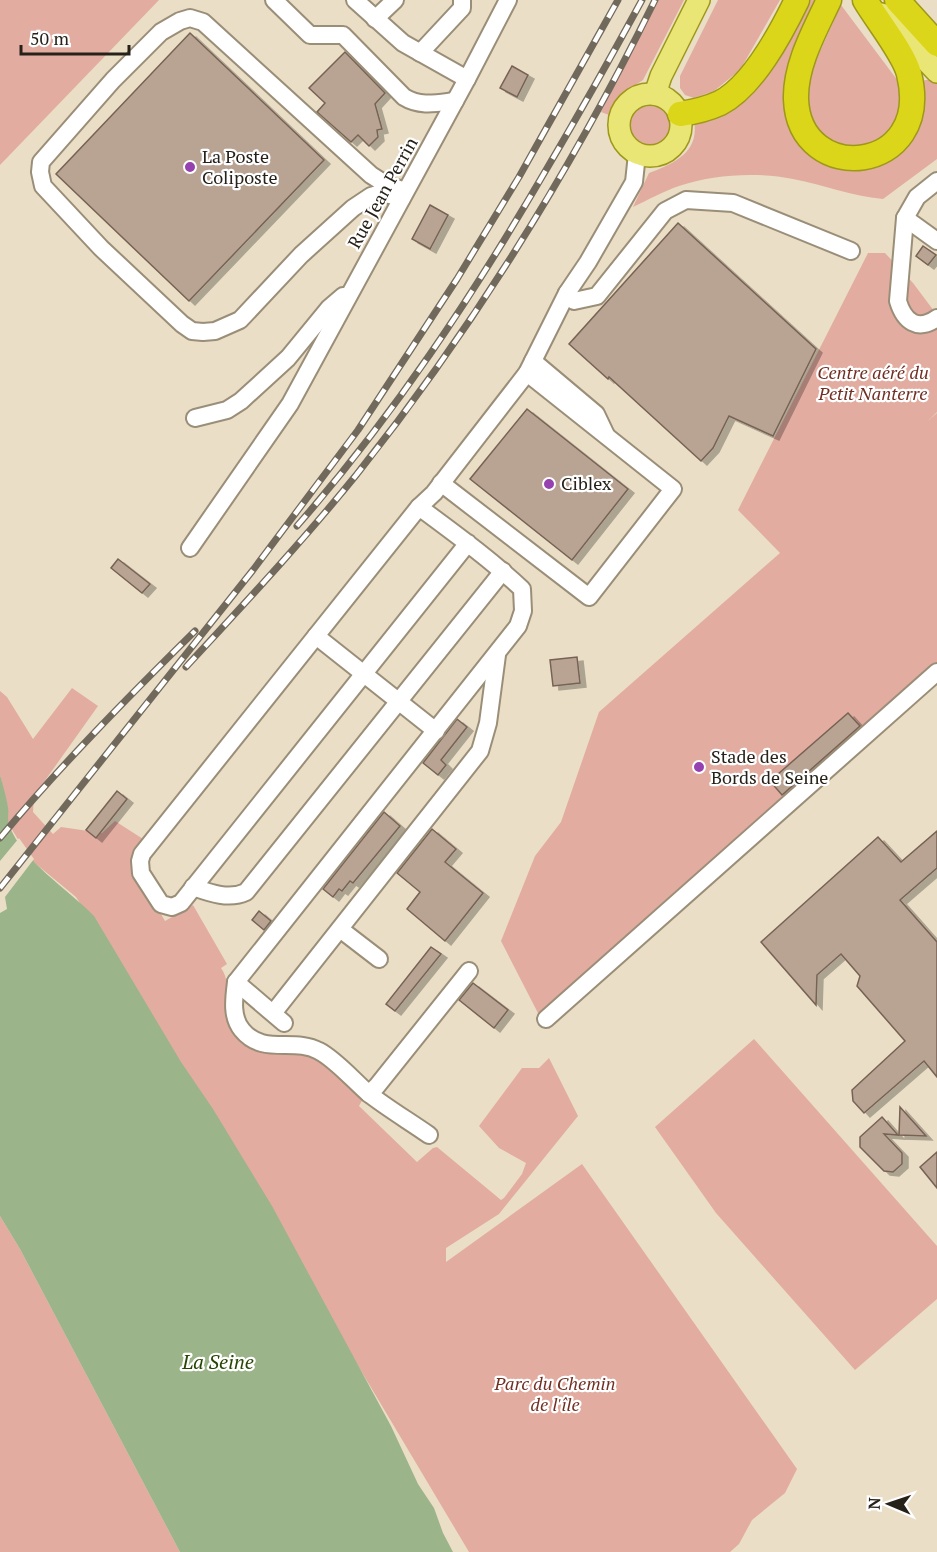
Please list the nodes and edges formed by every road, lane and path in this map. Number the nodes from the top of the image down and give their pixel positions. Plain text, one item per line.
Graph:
1 (274, 0) edge
2 (355, 0) edge
3 (395, 0) edge
4 (462, 0) edge
5 (508, 0) edge
6 (699, 0) edge
7 (866, 0) edge
8 (897, 0) edge
9 (913, 0) edge
10 (828, 1) edge
11 (796, 3) edge
12 (375, 19) junction
13 (937, 27) edge
14 (937, 44) edge
15 (420, 53) junction
16 (937, 72) edge
17 (467, 79) junction
18 (655, 94) junction
19 (455, 101) junction
20 (680, 114) junction
21 (637, 154) junction
22 (937, 181) edge
23 (404, 195) junction
24 (905, 218) junction
25 (937, 241) edge
26 (851, 251) dead end
27 (353, 288) junction
28 (567, 293) junction
29 (937, 318) edge
30 (530, 367) junction
31 (195, 418) dead end
32 (437, 488) junction
33 (419, 507) junction
34 (468, 543) junction
35 (190, 548) dead end
36 (503, 571) junction
37 (316, 636) junction
38 (497, 654) junction
39 (937, 672) edge
40 (364, 674) junction
41 (398, 701) junction
42 (436, 731) junction
43 (193, 887) junction
44 (340, 929) junction
45 (379, 959) dead end
46 (469, 971) dead end
47 (236, 982) junction
48 (546, 1019) dead end
49 (369, 1094) junction
50 (429, 1135) dead end

1 - 19 street
2 - 12 street
3 - 12 street
4 - 15 street
5 - 17 street, Rue Jean Perrin
6 - 18 main road
7 - 10 highway
7 - 16 main road
8 - 14 highway
9 - 13 highway
11 - 20 highway
12 - 15 street
15 - 17 street
17 - 19 street, Rue Jean Perrin
18 - 20 main road
18 - 21 main road
19 - 23 street, Rue Jean Perrin
20 - 21 main road
21 - 28 street
22 - 24 street
23 - 23 street
23 - 27 street, Rue Jean Perrin
24 - 25 street
24 - 29 street
26 - 28 street
27 - 31 street
27 - 35 street, Rue Jean Perrin
28 - 30 street
30 - 32 street
30 - 32 street
32 - 33 street
33 - 34 street
33 - 37 street
34 - 36 street
34 - 40 street
36 - 38 street
36 - 41 street
37 - 40 street
37 - 43 street
38 - 42 street
38 - 44 street
39 - 48 street
40 - 41 street
40 - 43 street
41 - 42 street
41 - 43 street
42 - 47 street
44 - 45 street
44 - 47 street
46 - 49 street
47 - 49 street
49 - 50 street

